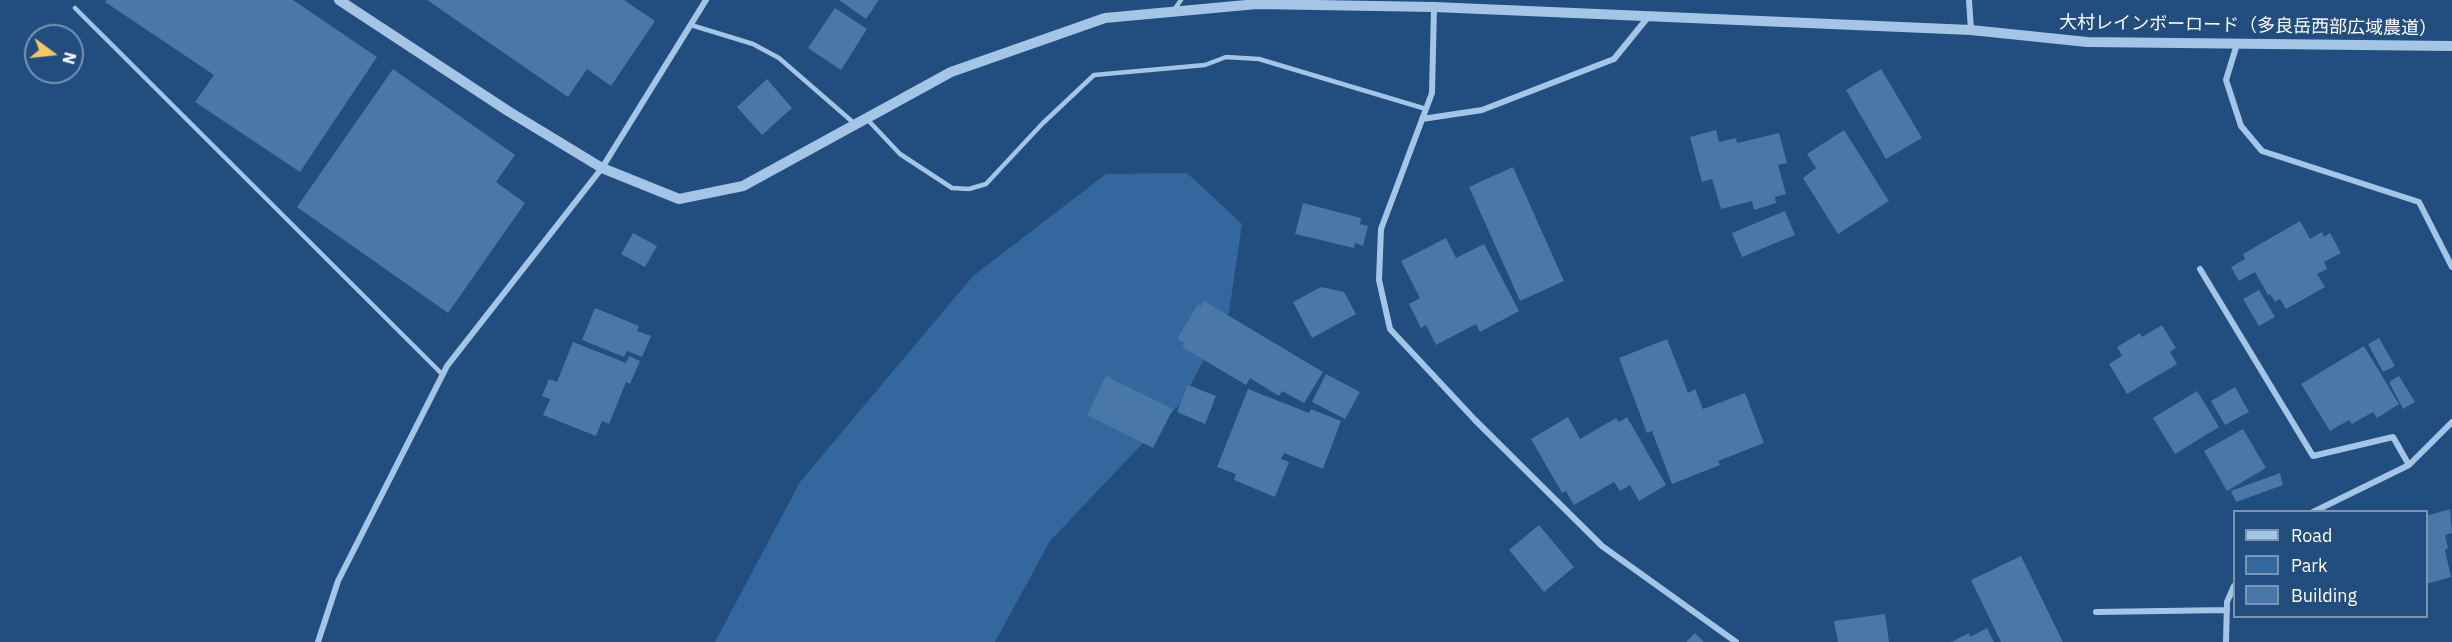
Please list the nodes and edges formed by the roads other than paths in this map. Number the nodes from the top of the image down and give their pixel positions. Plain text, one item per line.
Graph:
1 (339, 0) edge
2 (706, 0) edge
3 (1181, 0) edge
4 (1969, 0) edge
5 (1434, 7) junction
6 (75, 8) dead end
7 (1172, 12) junction
8 (1649, 16) junction
9 (691, 24) junction
10 (1971, 30) junction
11 (2237, 45) junction
12 (2452, 46) edge
13 (1426, 109) junction
14 (866, 118) junction
15 (1422, 119) junction
16 (855, 124) junction
17 (602, 168) junction
18 (2452, 267) edge
19 (2200, 268) dead end
20 (443, 375) junction
21 (2452, 422) edge
22 (2409, 465) junction
23 (2317, 510) edge
24 (2233, 590) edge
25 (2227, 610) junction
26 (2096, 612) dead end
27 (318, 642) edge
28 (1737, 642) edge
29 (2226, 642) edge

1 - 17 street, 大村レインボーロード（多良岳西部広域農道）
2 - 9 street
3 - 7 lane
4 - 10 street
5 - 7 street, 大村レインボーロード（多良岳西部広域農道）
5 - 8 street, 大村レインボーロード（多良岳西部広域農道）
5 - 13 street
6 - 20 lane
7 - 14 street, 大村レインボーロード（多良岳西部広域農道）
8 - 10 street, 大村レインボーロード（多良岳西部広域農道）
8 - 15 street
9 - 16 lane
9 - 17 street
10 - 11 street, 大村レインボーロード（多良岳西部広域農道）
11 - 12 street, 大村レインボーロード（多良岳西部広域農道）
11 - 18 street
13 - 14 lane
13 - 15 street
14 - 16 street, 大村レインボーロード（多良岳西部広域農道）
15 - 28 street
16 - 17 street, 大村レインボーロード（多良岳西部広域農道）
17 - 20 street
19 - 22 street
20 - 27 street
21 - 22 street
22 - 23 street
24 - 25 street
25 - 26 street
25 - 29 street

